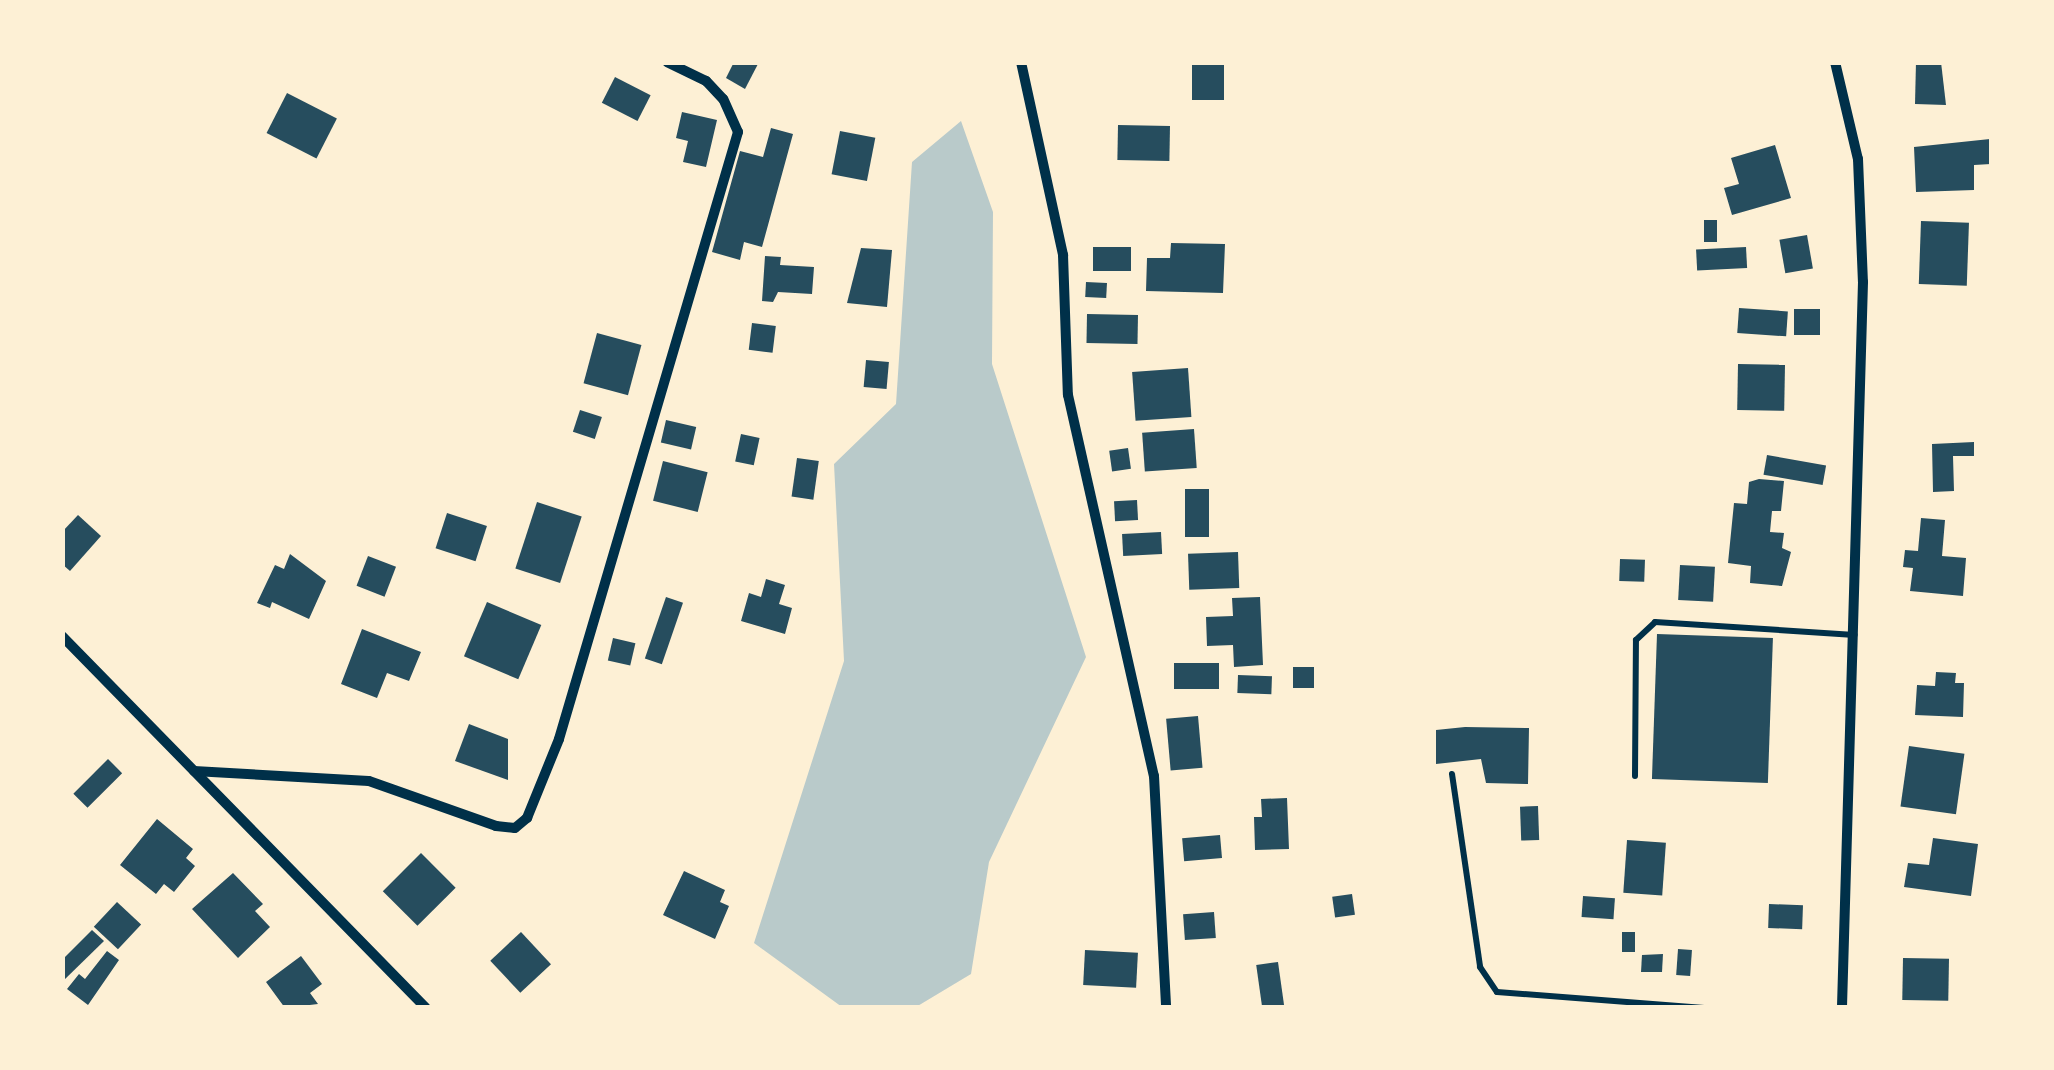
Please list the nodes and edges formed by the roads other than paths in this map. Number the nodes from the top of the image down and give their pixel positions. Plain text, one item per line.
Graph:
1 (667, 62) edge
2 (1020, 62) edge
3 (1835, 62) edge
4 (1856, 635) junction
5 (62, 636) edge
6 (194, 770) junction
7 (1452, 774) dead end
8 (1635, 776) dead end
9 (426, 1008) edge
10 (1166, 1008) edge
11 (1708, 1008) edge
12 (1842, 1008) edge

1 - 6 street
2 - 10 street
3 - 4 street
4 - 8 lane
4 - 12 street
5 - 6 street
6 - 9 street
7 - 11 lane

